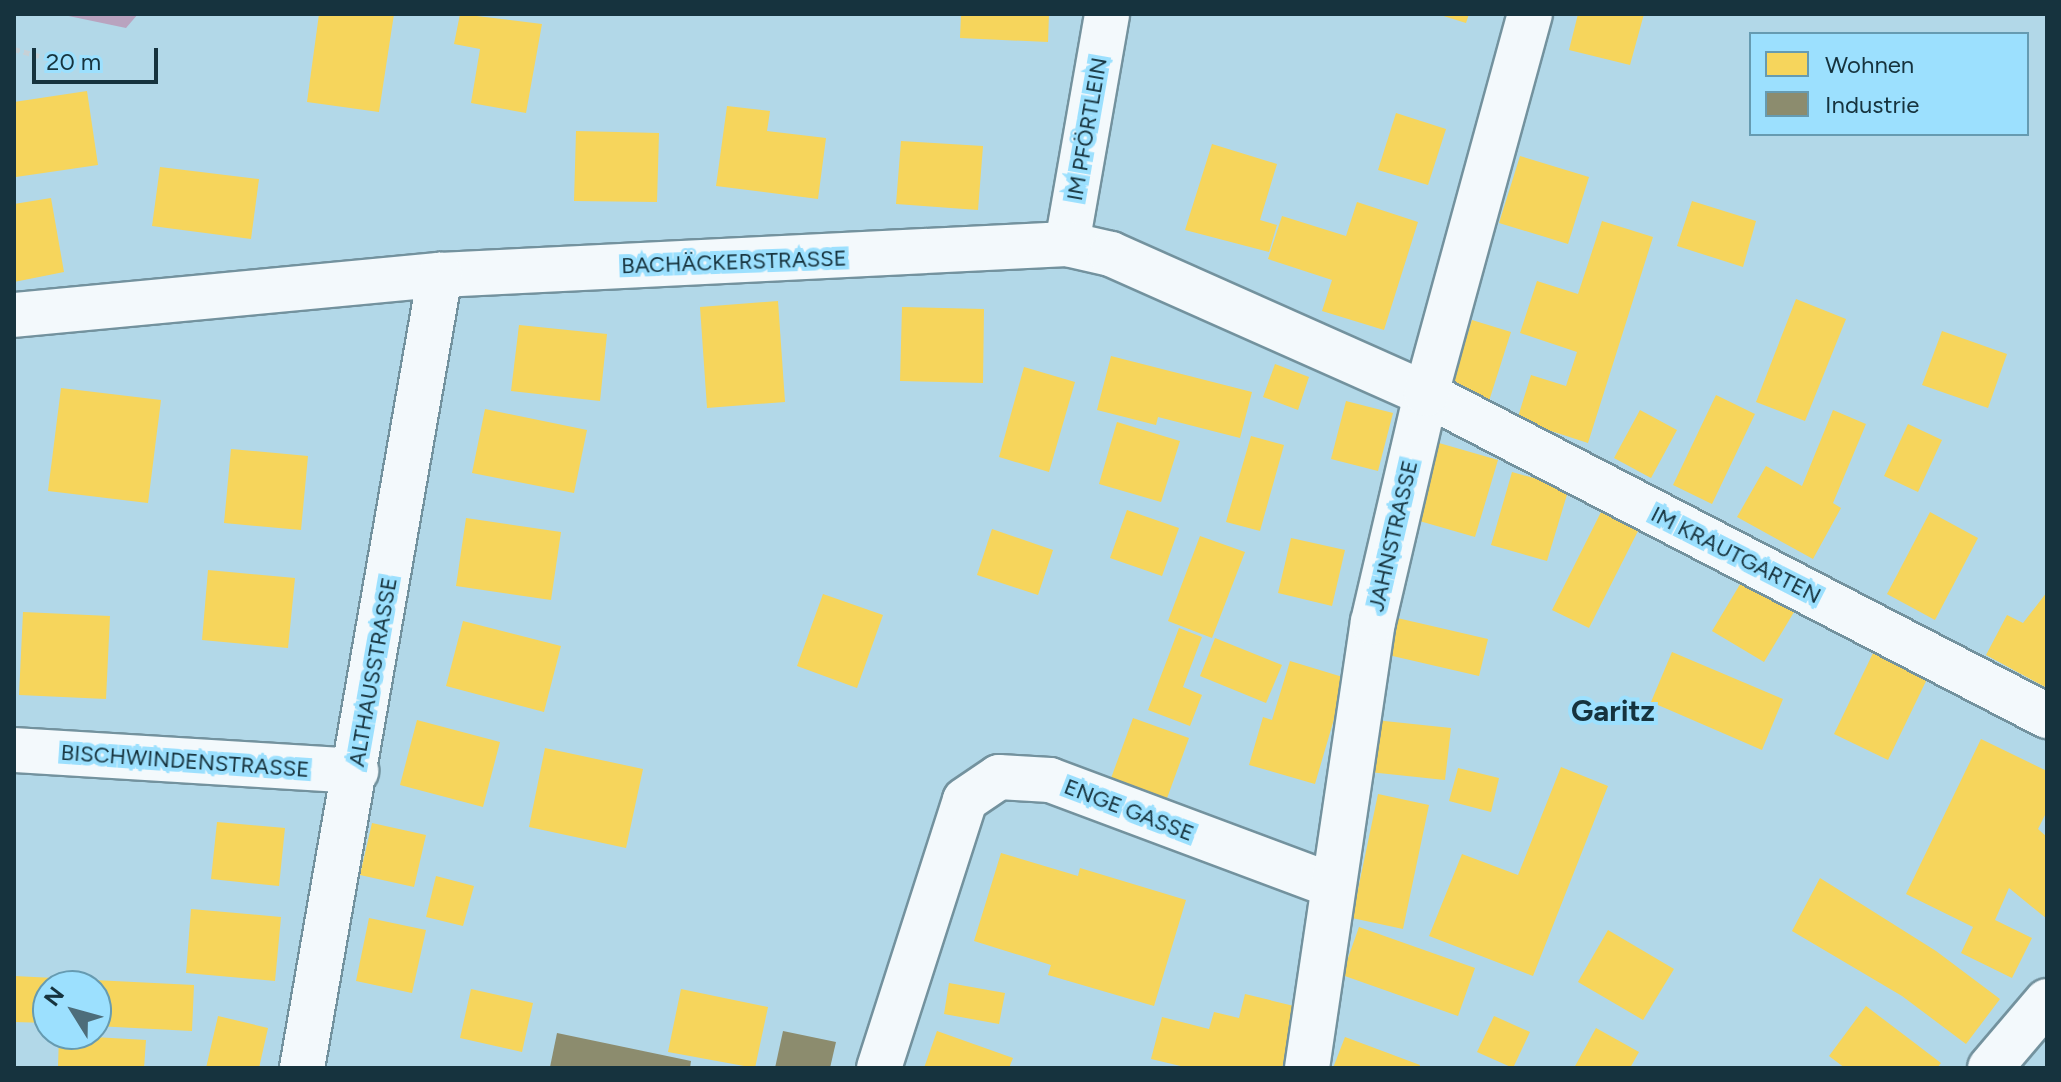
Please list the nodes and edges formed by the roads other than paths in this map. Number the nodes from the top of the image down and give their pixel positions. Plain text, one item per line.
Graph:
1 (1107, 14) edge
2 (1530, 14) edge
3 (1067, 244) junction
4 (440, 275) junction
5 (14, 315) edge
6 (1426, 394) junction
7 (2047, 716) edge
8 (14, 750) edge
9 (356, 771) junction
10 (1333, 886) junction
11 (2047, 1001) edge
12 (302, 1068) edge
13 (879, 1068) edge
14 (1307, 1068) edge
15 (1990, 1068) edge

1 - 3 street, IM PFÖRTLEIN
2 - 6 street, JAHNSTRASSE
3 - 4 street, BACHÄCKERSTRASSE
3 - 6 street, BACHÄCKERSTRASSE
4 - 5 street, BACHÄCKERSTRASSE
4 - 9 street, ALTHAUSSTRASSE
6 - 7 street, IM KRAUTGARTEN
6 - 10 street, JAHNSTRASSE
8 - 9 street, BISCHWINDENSTRASSE
9 - 12 street, ALTHAUSSTRASSE
10 - 13 street, ENGE GASSE
10 - 14 street, JAHNSTRASSE
11 - 15 street

